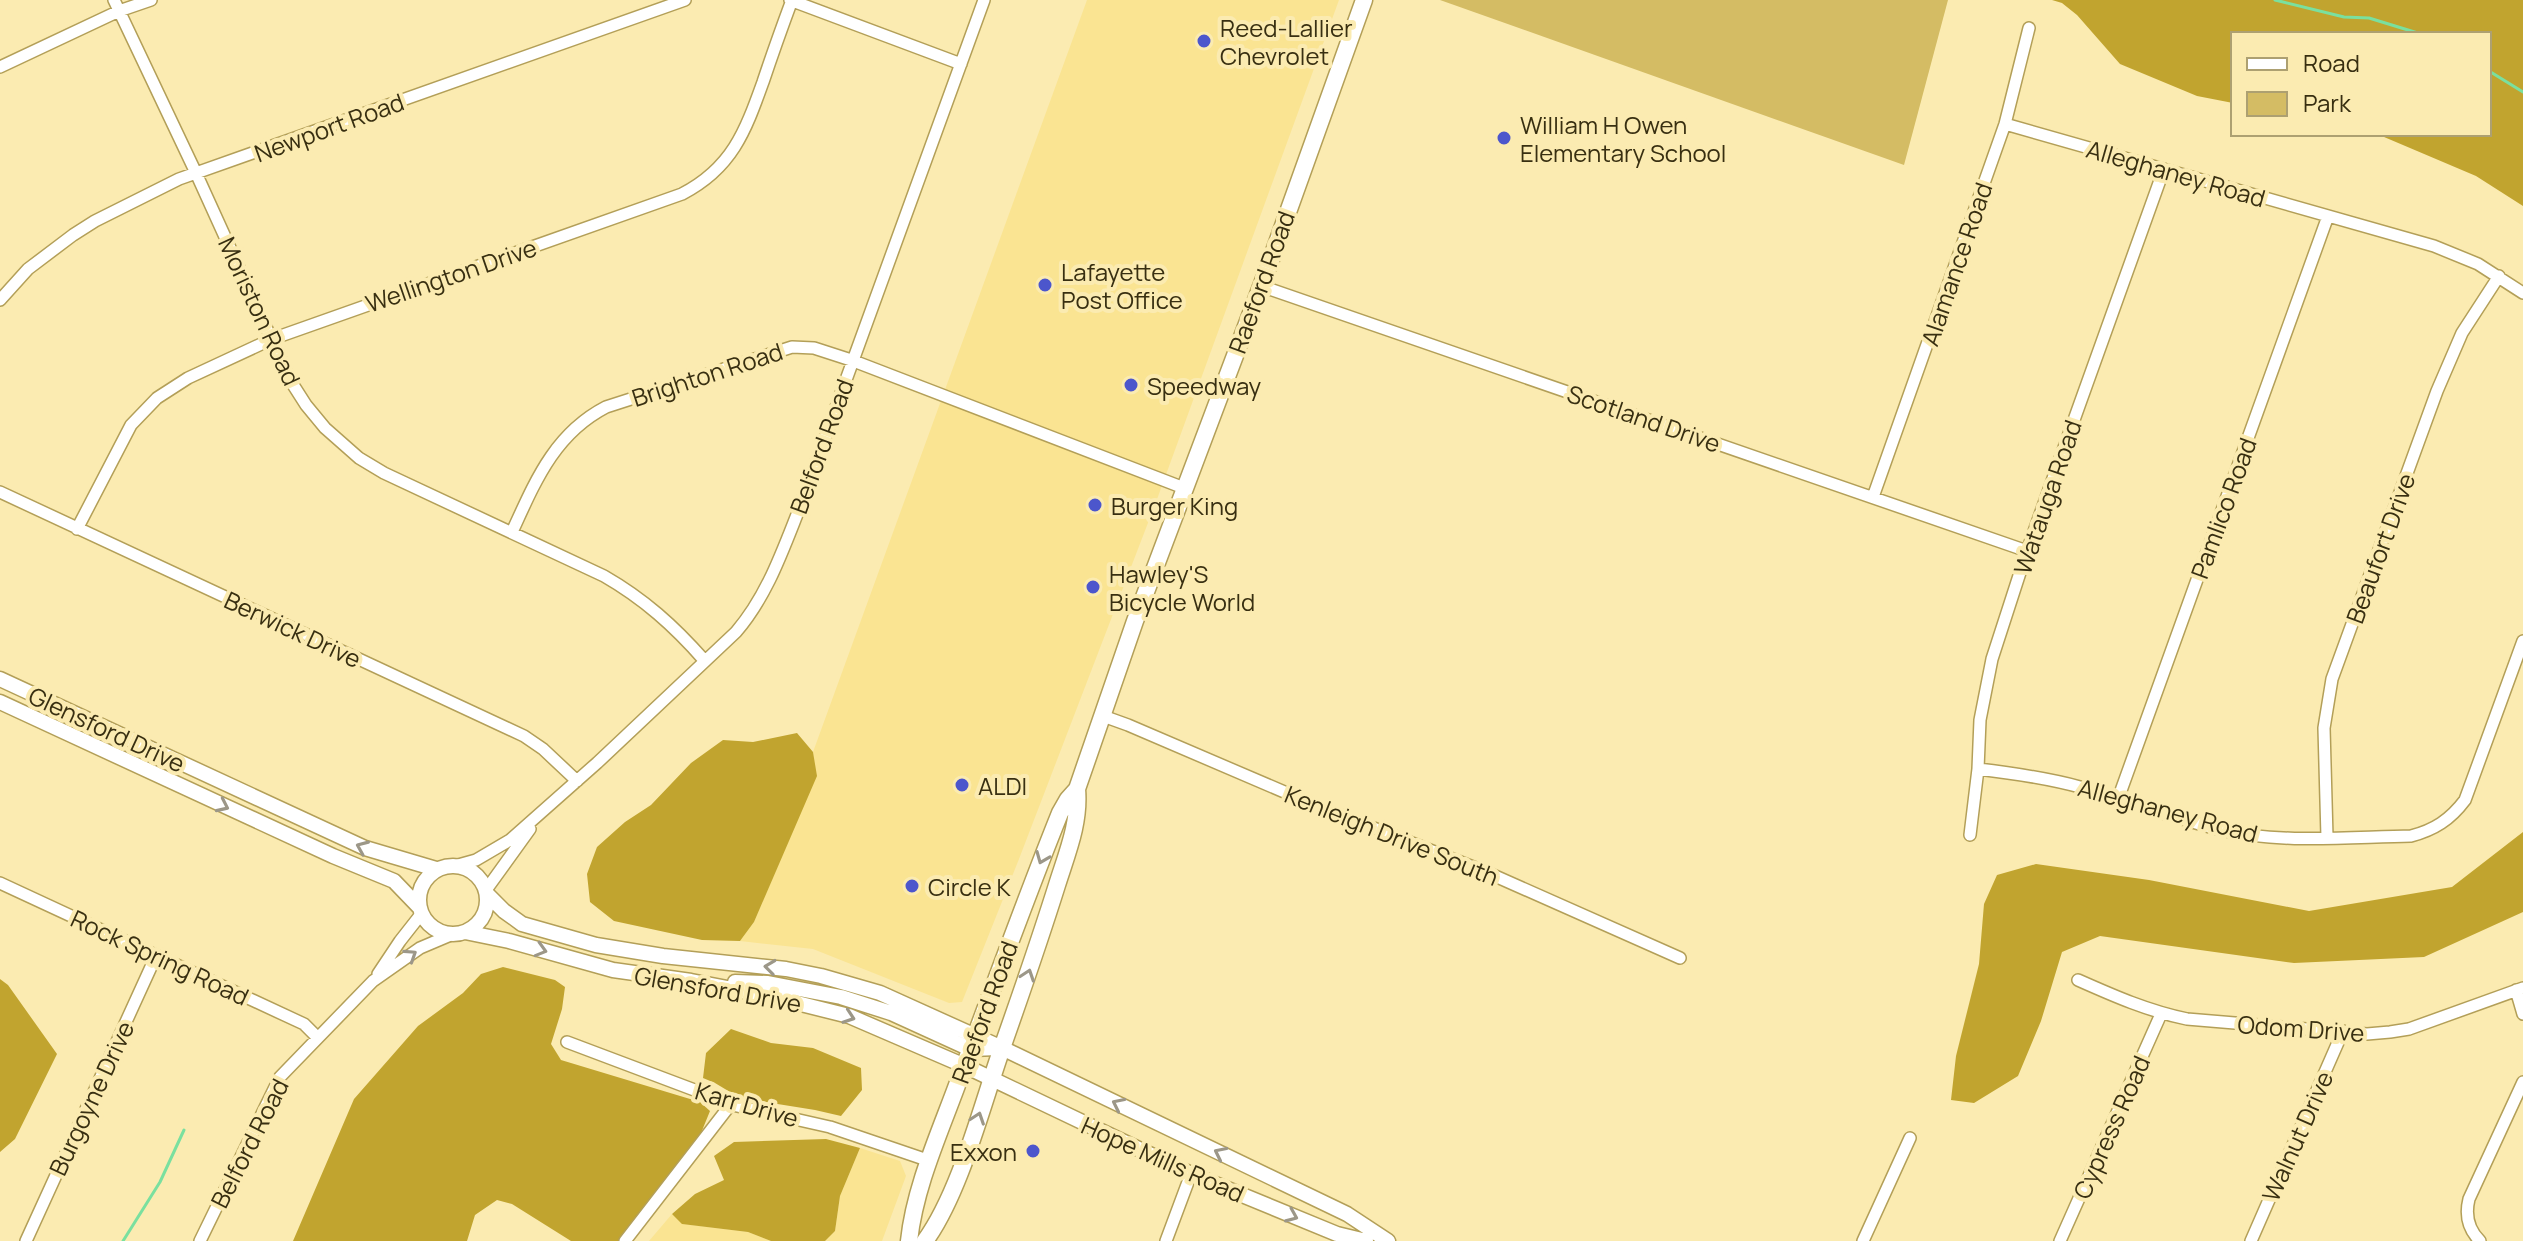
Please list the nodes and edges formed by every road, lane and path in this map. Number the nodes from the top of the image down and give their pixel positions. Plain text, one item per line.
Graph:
1 (151, 0) edge
2 (685, 0) edge
3 (791, 0) edge
4 (984, 0) edge
5 (1364, 0) edge
6 (117, 5) edge
7 (2029, 28) dead end
8 (961, 64) junction
9 (0, 67) edge
10 (2005, 124) junction
11 (2164, 169) junction
12 (196, 173) junction
13 (2328, 216) junction
14 (2499, 276) junction
15 (1261, 286) junction
16 (2523, 293) edge
17 (0, 300) edge
18 (272, 339) junction
19 (851, 360) junction
20 (1184, 488) junction
21 (0, 492) edge
22 (1873, 497) junction
23 (77, 529) junction
24 (512, 532) junction
25 (2027, 551) junction
26 (2523, 641) edge
27 (704, 660) junction
28 (0, 679) edge
29 (0, 702) edge
30 (1103, 716) junction
31 (1978, 769) junction
32 (577, 781) junction
33 (1077, 789) junction
34 (2118, 799) junction
35 (540, 816) junction
36 (1970, 835) dead end
37 (2327, 837) junction
38 (458, 865) junction
39 (436, 869) junction
40 (0, 883) edge
41 (487, 892) junction
42 (421, 910) junction
43 (459, 933) junction
44 (156, 956) junction
45 (1680, 958) dead end
46 (2078, 980) dead end
47 (373, 981) junction
48 (2519, 989) edge
49 (2161, 1014) junction
50 (2523, 1014) edge
51 (2343, 1031) junction
52 (317, 1037) junction
53 (567, 1042) dead end
54 (1002, 1048) junction
55 (970, 1050) junction
56 (992, 1079) junction
57 (2523, 1082) edge
58 (731, 1104) junction
59 (1910, 1138) dead end
60 (930, 1161) junction
61 (1191, 1174) junction
62 (26, 1241) edge
63 (200, 1241) edge
64 (625, 1241) edge
65 (909, 1241) edge
66 (925, 1241) edge
67 (1166, 1241) edge
68 (1366, 1241) edge
69 (1388, 1241) edge
70 (1863, 1241) edge
71 (2060, 1241) edge
72 (2251, 1241) edge
73 (2480, 1241) edge

1 - 6 street
2 - 12 street, Newport Road
3 - 8 street
3 - 18 street, Wellington Drive
4 - 8 street, Belford Road
5 - 15 highway, Raeford Road
6 - 9 street
6 - 12 street, Moriston Road
7 - 10 street, Alamance Road
8 - 19 street, Belford Road
10 - 11 street, Alleghaney Road
10 - 22 street, Alamance Road
11 - 13 street, Alleghaney Road
11 - 25 street, Watauga Road
12 - 17 street, Newport Road
12 - 18 street, Moriston Road
13 - 14 street, Alleghaney Road
13 - 34 street, Pamlico Road
14 - 16 street, Alleghaney Road
14 - 37 street, Beaufort Drive
15 - 20 highway, Raeford Road
15 - 22 street, Scotland Drive
18 - 23 street, Wellington Drive
18 - 24 street, Moriston Road
19 - 20 street, Brighton Road
19 - 24 street, Brighton Road
19 - 27 street, Belford Road
20 - 30 highway, Raeford Road
21 - 23 street, Berwick Drive
22 - 25 street, Scotland Drive
23 - 32 street, Berwick Drive
24 - 27 street, Moriston Road
25 - 31 street, Watauga Road
26 - 37 street, Alleghaney Road
27 - 32 street, Belford Road
39 -> 28 main road, Glensford Drive
29 -> 42 main road, Glensford Drive
30 - 33 highway, Raeford Road
30 - 45 street, Kenleigh Drive South
31 - 34 street, Alleghaney Road
31 - 36 street, Watauga Road
32 - 35 street, Belford Road
54 -> 33 highway, Raeford Road
33 -> 55 highway, Raeford Road
34 - 37 street, Alleghaney Road
35 - 38 street, Belford Road
35 - 41 street, Belford Road
38 - 39 main road
38 - 41 main road
39 - 42 main road
40 - 44 street, Rock Spring Road
41 - 43 main road
55 -> 41 main road, Glensford Drive
42 - 43 main road
42 - 47 street, Belford Road
47 -> 43 street, Belford Road
43 -> 55 main road, Glensford Drive
44 - 52 street, Rock Spring Road
44 - 62 street, Burgoyne Drive
46 - 49 street, Odom Drive
47 - 52 street, Belford Road
48 - 50 street
48 - 51 street, Odom Drive
49 - 51 street, Odom Drive
49 - 71 street, Cypress Road
51 - 72 street, Walnut Drive
52 - 63 street, Belford Road
53 - 58 street, Karr Drive
54 - 55 main road, Hope Mills Road
54 - 56 highway, Raeford Road
69 -> 54 main road, Hope Mills Road
55 - 56 main road, Hope Mills Road
55 - 60 highway, Raeford Road
56 - 61 main road, Hope Mills Road
66 -> 56 highway, Raeford Road
57 - 73 street
58 - 60 street, Karr Drive
58 - 64 street
59 - 70 street
60 - 65 highway, Raeford Road
61 - 67 street
61 -> 68 main road, Hope Mills Road

